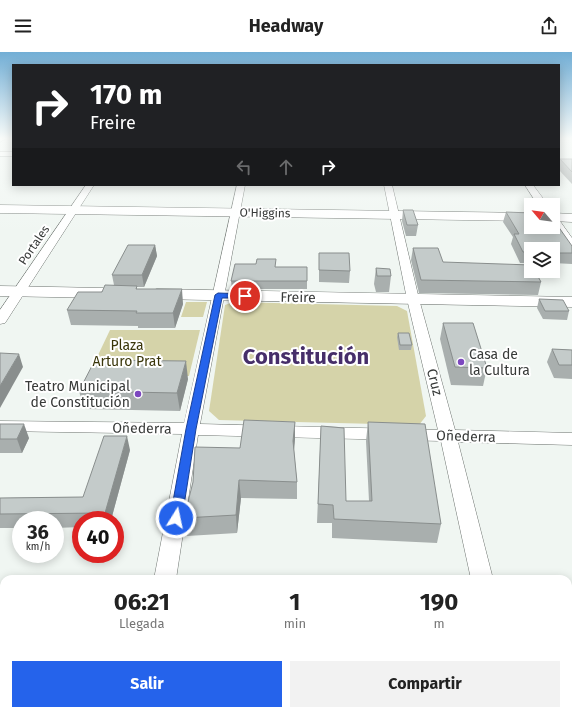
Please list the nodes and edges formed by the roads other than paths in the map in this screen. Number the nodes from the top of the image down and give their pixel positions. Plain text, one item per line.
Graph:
1 (89, 186) edge
2 (241, 186) edge
3 (388, 186) edge
4 (530, 186) edge
5 (538, 198) edge
6 (0, 209) edge
7 (74, 210) junction
8 (235, 213) junction
9 (395, 215) junction
10 (524, 217) edge
11 (560, 218) edge
12 (572, 218) edge
13 (560, 228) edge
14 (572, 246) edge
15 (0, 291) edge
16 (19, 292) junction
17 (115, 293) edge
18 (139, 294) edge
19 (218, 295) junction
20 (413, 299) junction
21 (572, 302) edge
22 (0, 320) edge
23 (0, 426) edge
24 (191, 429) junction
25 (448, 435) junction
26 (572, 439) edge
27 (166, 575) edge
28 (481, 575) edge

1 - 7 street, Portales
2 - 8 street
3 - 9 street, Cruz
4 - 5 street
6 - 7 main road, O'Higgins
7 - 8 main road, O'Higgins
7 - 16 street, Portales
8 - 9 main road, O'Higgins
8 - 19 street
9 - 10 main road, O'Higgins
9 - 20 street, Cruz
11 - 12 main road
13 - 14 street
15 - 16 main road
16 - 17 main road
16 - 22 street, Portales
18 - 19 main road, Freire
19 - 20 main road, Freire
19 - 24 street
20 - 21 main road, Freire
20 - 25 street, Cruz
23 - 24 street, Oñederra
24 - 25 street, Oñederra
24 - 27 street
25 - 26 street, Oñederra
25 - 28 street, Cruz

